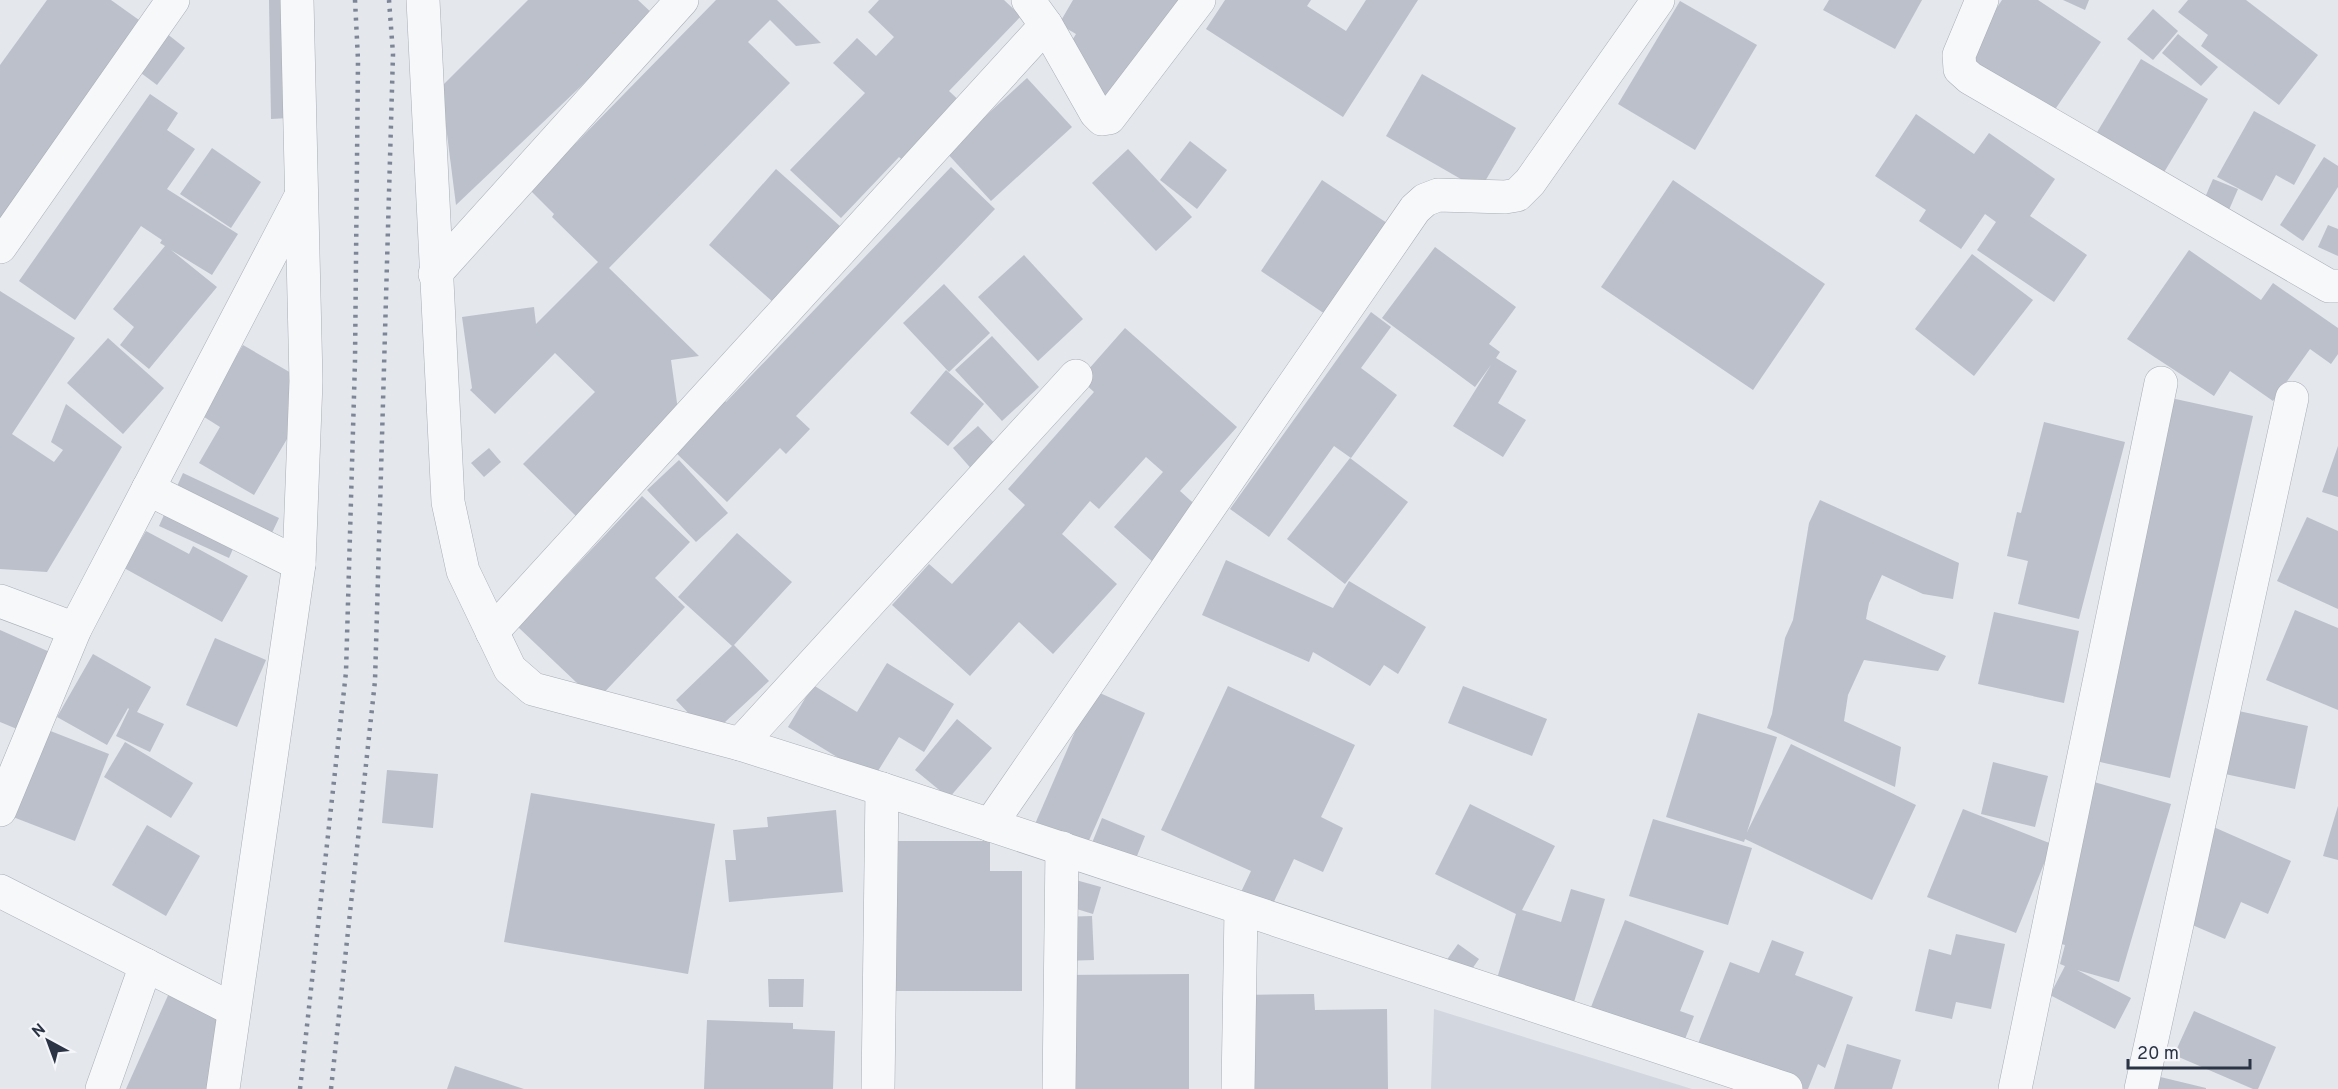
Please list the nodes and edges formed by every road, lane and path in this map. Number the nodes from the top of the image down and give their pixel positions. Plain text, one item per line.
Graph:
1 (173, 0) edge
2 (297, 0) edge
3 (423, 0) edge
4 (682, 0) edge
5 (1199, 0) edge
6 (1658, 0) edge
7 (1982, 0) edge
8 (1037, 13) edge
9 (302, 194) junction
10 (0, 247) edge
11 (435, 274) junction
12 (2338, 286) edge
13 (1076, 376) dead end
14 (2161, 383) dead end
15 (2292, 398) dead end
16 (148, 489) junction
17 (299, 564) junction
18 (0, 601) edge
19 (75, 629) junction
20 (492, 632) junction
21 (740, 744) junction
22 (882, 789) junction
23 (0, 810) edge
24 (990, 825) junction
25 (1062, 848) junction
26 (0, 891) edge
27 (1241, 909) junction
28 (146, 965) junction
29 (234, 1010) junction
30 (102, 1089) edge
31 (224, 1089) edge
32 (878, 1089) edge
33 (1059, 1089) edge
34 (1238, 1089) edge
35 (1786, 1089) edge
36 (2015, 1089) edge
37 (2141, 1089) edge

1 - 10 street
2 - 9 street
3 - 11 street
4 - 11 street
5 - 8 street
6 - 24 street
7 - 12 street
8 - 20 street
9 - 16 street
9 - 17 street
11 - 20 street
13 - 21 street
14 - 36 street
15 - 37 street
16 - 17 street
16 - 19 street
17 - 29 street
18 - 19 street
19 - 23 street
20 - 21 street
21 - 22 street
22 - 24 street
22 - 32 street
24 - 25 street
25 - 27 street
25 - 33 street
26 - 28 street
27 - 34 street
27 - 35 street
28 - 29 street
28 - 30 street
29 - 31 street

